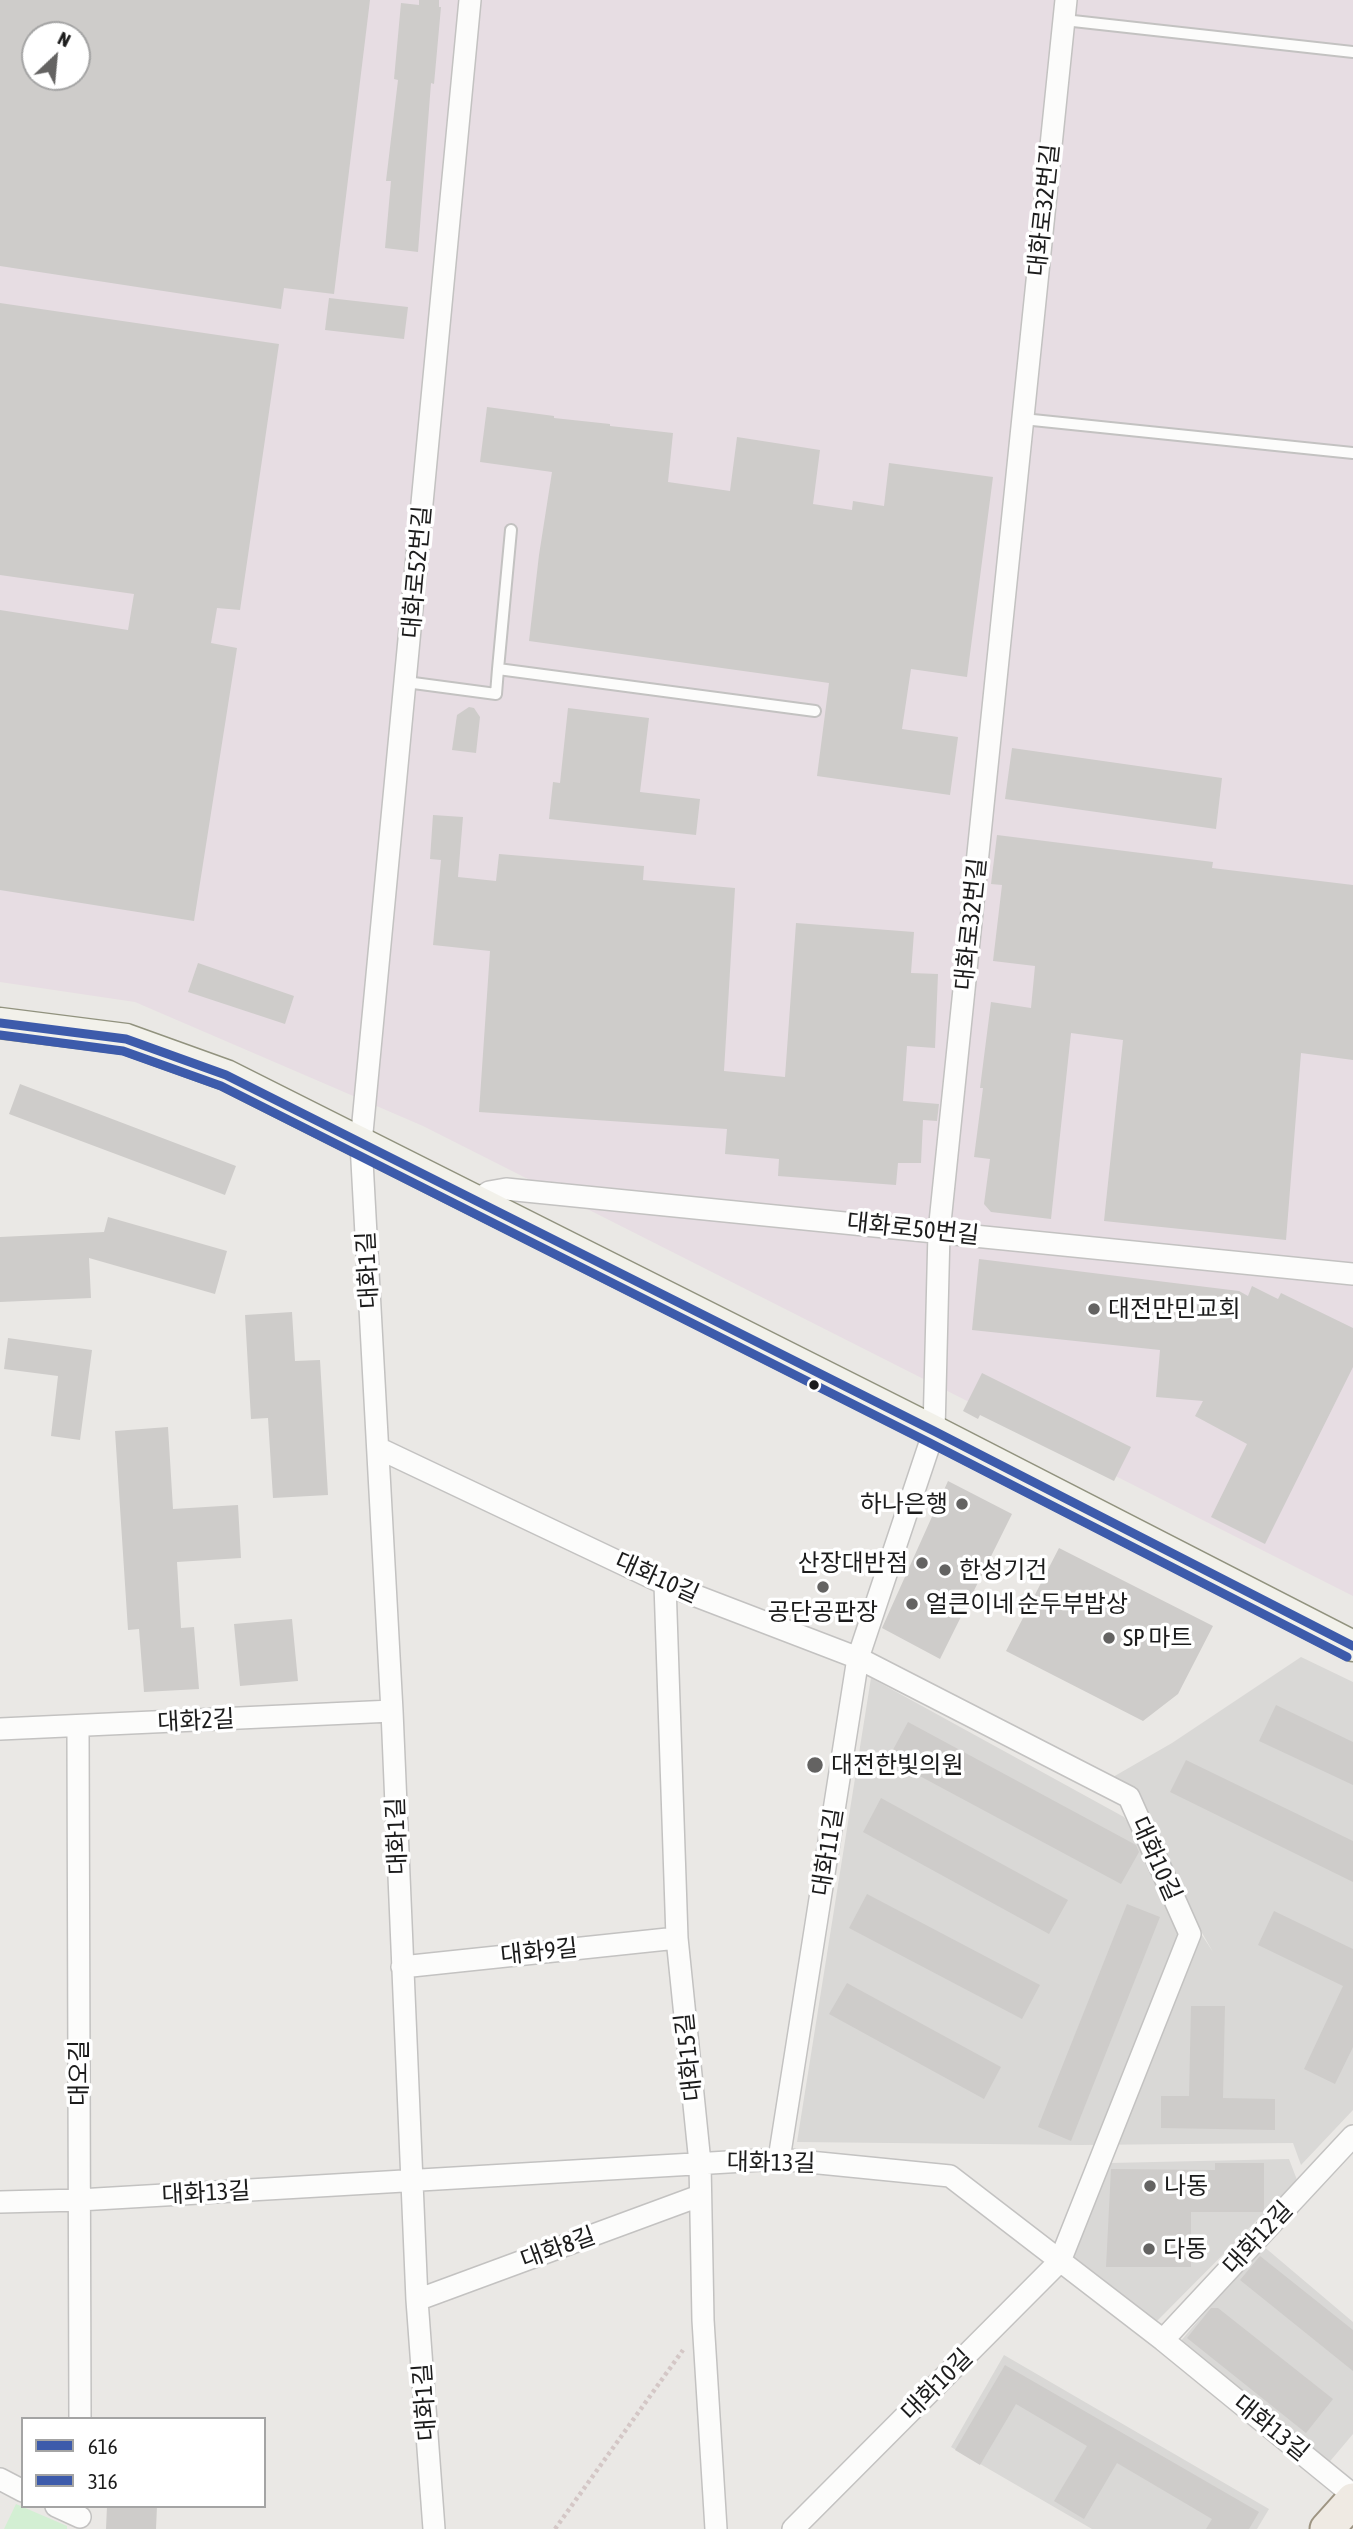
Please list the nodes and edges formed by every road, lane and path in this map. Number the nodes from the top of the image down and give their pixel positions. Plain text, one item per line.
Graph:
1 (470, 0) edge
2 (1065, 10) edge
3 (1353, 52) edge
4 (1023, 419) junction
5 (1353, 453) edge
6 (511, 530) dead end
7 (498, 669) junction
8 (406, 682) junction
9 (815, 711) dead end
10 (0, 1023) edge
11 (361, 1143) junction
12 (475, 1201) junction
13 (939, 1231) junction
14 (1353, 1274) edge
15 (934, 1431) junction
16 (378, 1448) junction
17 (665, 1584) junction
18 (1353, 1646) edge
19 (858, 1658) junction
20 (392, 1710) junction
21 (78, 1727) junction
22 (0, 1729) edge
23 (677, 1938) junction
24 (402, 1967) junction
25 (1353, 2136) edge
26 (779, 2159) junction
27 (700, 2163) junction
28 (412, 2181) junction
29 (699, 2196) junction
30 (79, 2200) junction
31 (0, 2202) edge
32 (1060, 2261) junction
33 (417, 2300) junction
34 (703, 2320) junction
35 (1163, 2340) junction
36 (80, 2417) edge
37 (0, 2479) edge
38 (21, 2490) edge
39 (1353, 2497) edge
40 (60, 2508) edge
41 (80, 2517) edge
42 (434, 2529) edge
43 (555, 2529) edge
44 (716, 2529) edge
45 (793, 2529) edge
46 (1327, 2529) edge

1 - 8 street, 대화로52번길
2 - 3 lane
2 - 4 street, 대화로32번길
4 - 5 lane
4 - 13 street, 대화로32번길
6 - 7 lane
7 - 8 lane
7 - 9 lane
8 - 11 street, 대화로52번길
10 - 11 main road
11 - 12 main road
11 - 16 street, 대화1길
12 - 13 street, 대화로50번길
12 - 15 main road
13 - 14 street, 대화로50번길
13 - 15 street, 대화로32번길
15 - 18 main road
15 - 19 street, 대화11길
16 - 17 street, 대화10길
16 - 20 street, 대화1길
17 - 19 street, 대화10길
17 - 23 street, 대화15길
19 - 26 street, 대화11길
19 - 32 street, 대화10길
20 - 21 street, 대화2길
20 - 24 street, 대화1길
21 - 22 street, 대화2길
21 - 30 street, 대오길
23 - 24 street, 대화9길
23 - 27 street, 대화15길
24 - 28 street, 대화1길
25 - 35 street, 대화12길
26 - 27 street, 대화13길
26 - 32 street, 대화13길
27 - 28 street, 대화13길
27 - 29 street, 대화15길
28 - 30 street, 대화13길
28 - 33 street, 대화1길
29 - 33 street, 대화8길
29 - 34 street, 대화15길
30 - 31 street, 대화13길
30 - 36 street, 대오길
32 - 35 street, 대화13길
32 - 45 street, 대화10길
33 - 42 street, 대화1길
34 - 43 path
34 - 44 street, 대화15길
35 - 39 street, 대화13길
37 - 38 street
39 - 46 main road
40 - 41 street

